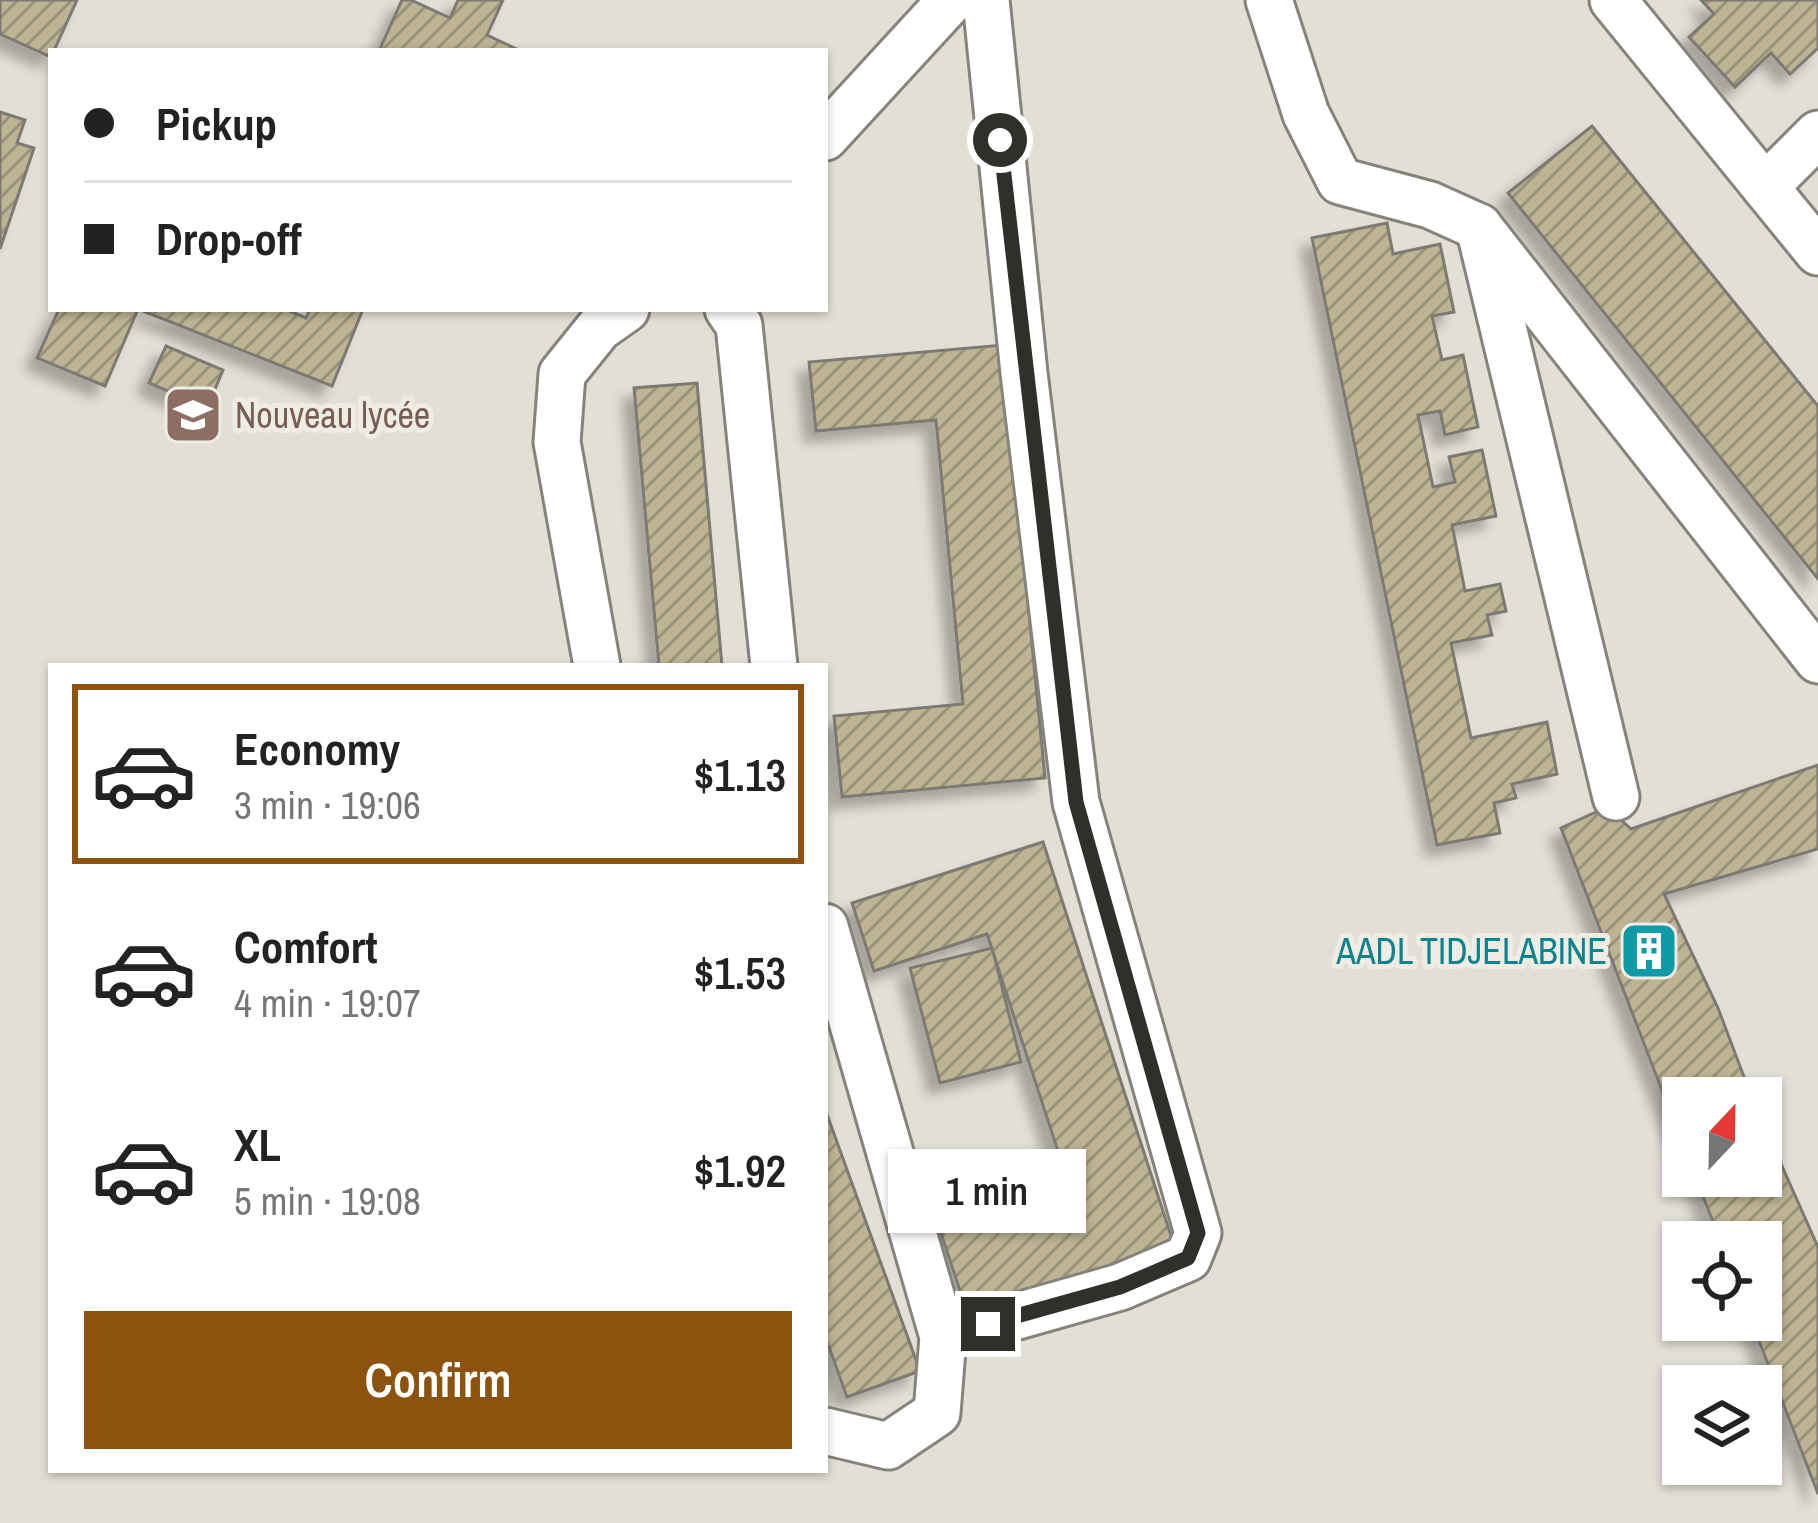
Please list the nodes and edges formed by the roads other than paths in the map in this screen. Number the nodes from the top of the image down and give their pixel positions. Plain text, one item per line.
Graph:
1 (950, 0) edge
2 (986, 0) edge
3 (1269, 0) edge
4 (1613, 0) edge
5 (828, 133) edge
6 (1818, 134) edge
7 (1765, 187) junction
8 (1479, 227) junction
9 (1818, 251) edge
10 (622, 312) edge
11 (730, 312) edge
12 (1818, 660) edge
13 (596, 663) edge
14 (775, 663) edge
15 (1616, 797) dead end
16 (828, 937) edge
17 (943, 1337) junction
18 (828, 1432) edge

1 - 5 street
2 - 17 street
3 - 8 street
4 - 7 street
6 - 7 street
7 - 9 street
8 - 12 street
8 - 15 street
10 - 13 street
11 - 14 street
16 - 17 street
17 - 18 street

